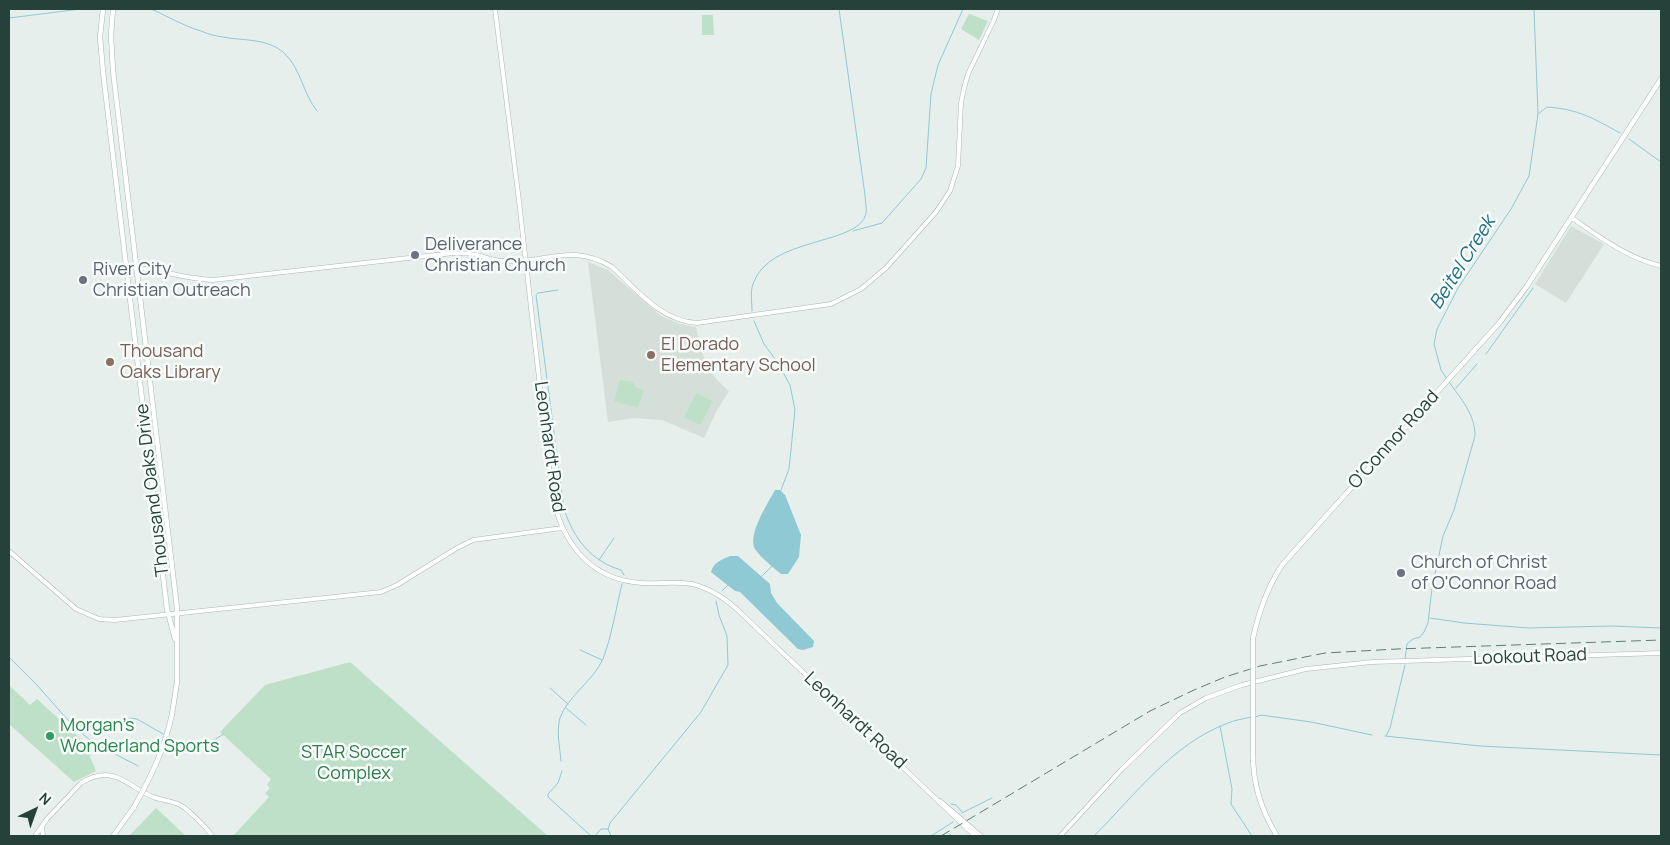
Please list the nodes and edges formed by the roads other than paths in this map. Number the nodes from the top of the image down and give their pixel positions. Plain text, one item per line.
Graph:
1 (103, 9) edge
2 (113, 9) edge
3 (496, 9) edge
4 (998, 9) edge
5 (1661, 79) edge
6 (1572, 218) junction
7 (526, 261) junction
8 (1661, 266) edge
9 (127, 267) junction
10 (137, 267) junction
11 (562, 528) junction
12 (9, 551) edge
13 (177, 613) junction
14 (168, 614) junction
15 (176, 642) junction
16 (1661, 653) edge
17 (936, 798) junction
18 (43, 825) junction
19 (35, 836) edge
20 (43, 836) edge
21 (112, 836) edge
22 (212, 836) edge
23 (975, 836) edge
24 (981, 836) edge
25 (1060, 836) edge
26 (1277, 836) edge

1 - 9 main road, Thousand Oaks Drive
2 - 10 main road, Thousand Oaks Drive
3 - 7 street, Leonhardt Road
4 - 7 street
5 - 6 main road, O'Connor Road
6 - 8 street
6 - 26 main road, O'Connor Road, bridge
7 - 10 street
7 - 11 street, Leonhardt Road
9 - 10 street
9 - 14 main road, Thousand Oaks Drive
10 - 13 main road, Thousand Oaks Drive
11 - 13 street
11 - 17 street, Leonhardt Road
12 - 14 street
13 - 14 street
13 - 15 main road, Thousand Oaks Drive
14 - 15 main road, Thousand Oaks Drive
15 - 21 main road, Thousand Oaks Drive, bridge
16 - 25 street, Lookout Road
17 - 23 street, Leonhardt Road
17 - 24 street, Leonhardt Road
18 - 19 street
18 - 20 street
18 - 22 street

